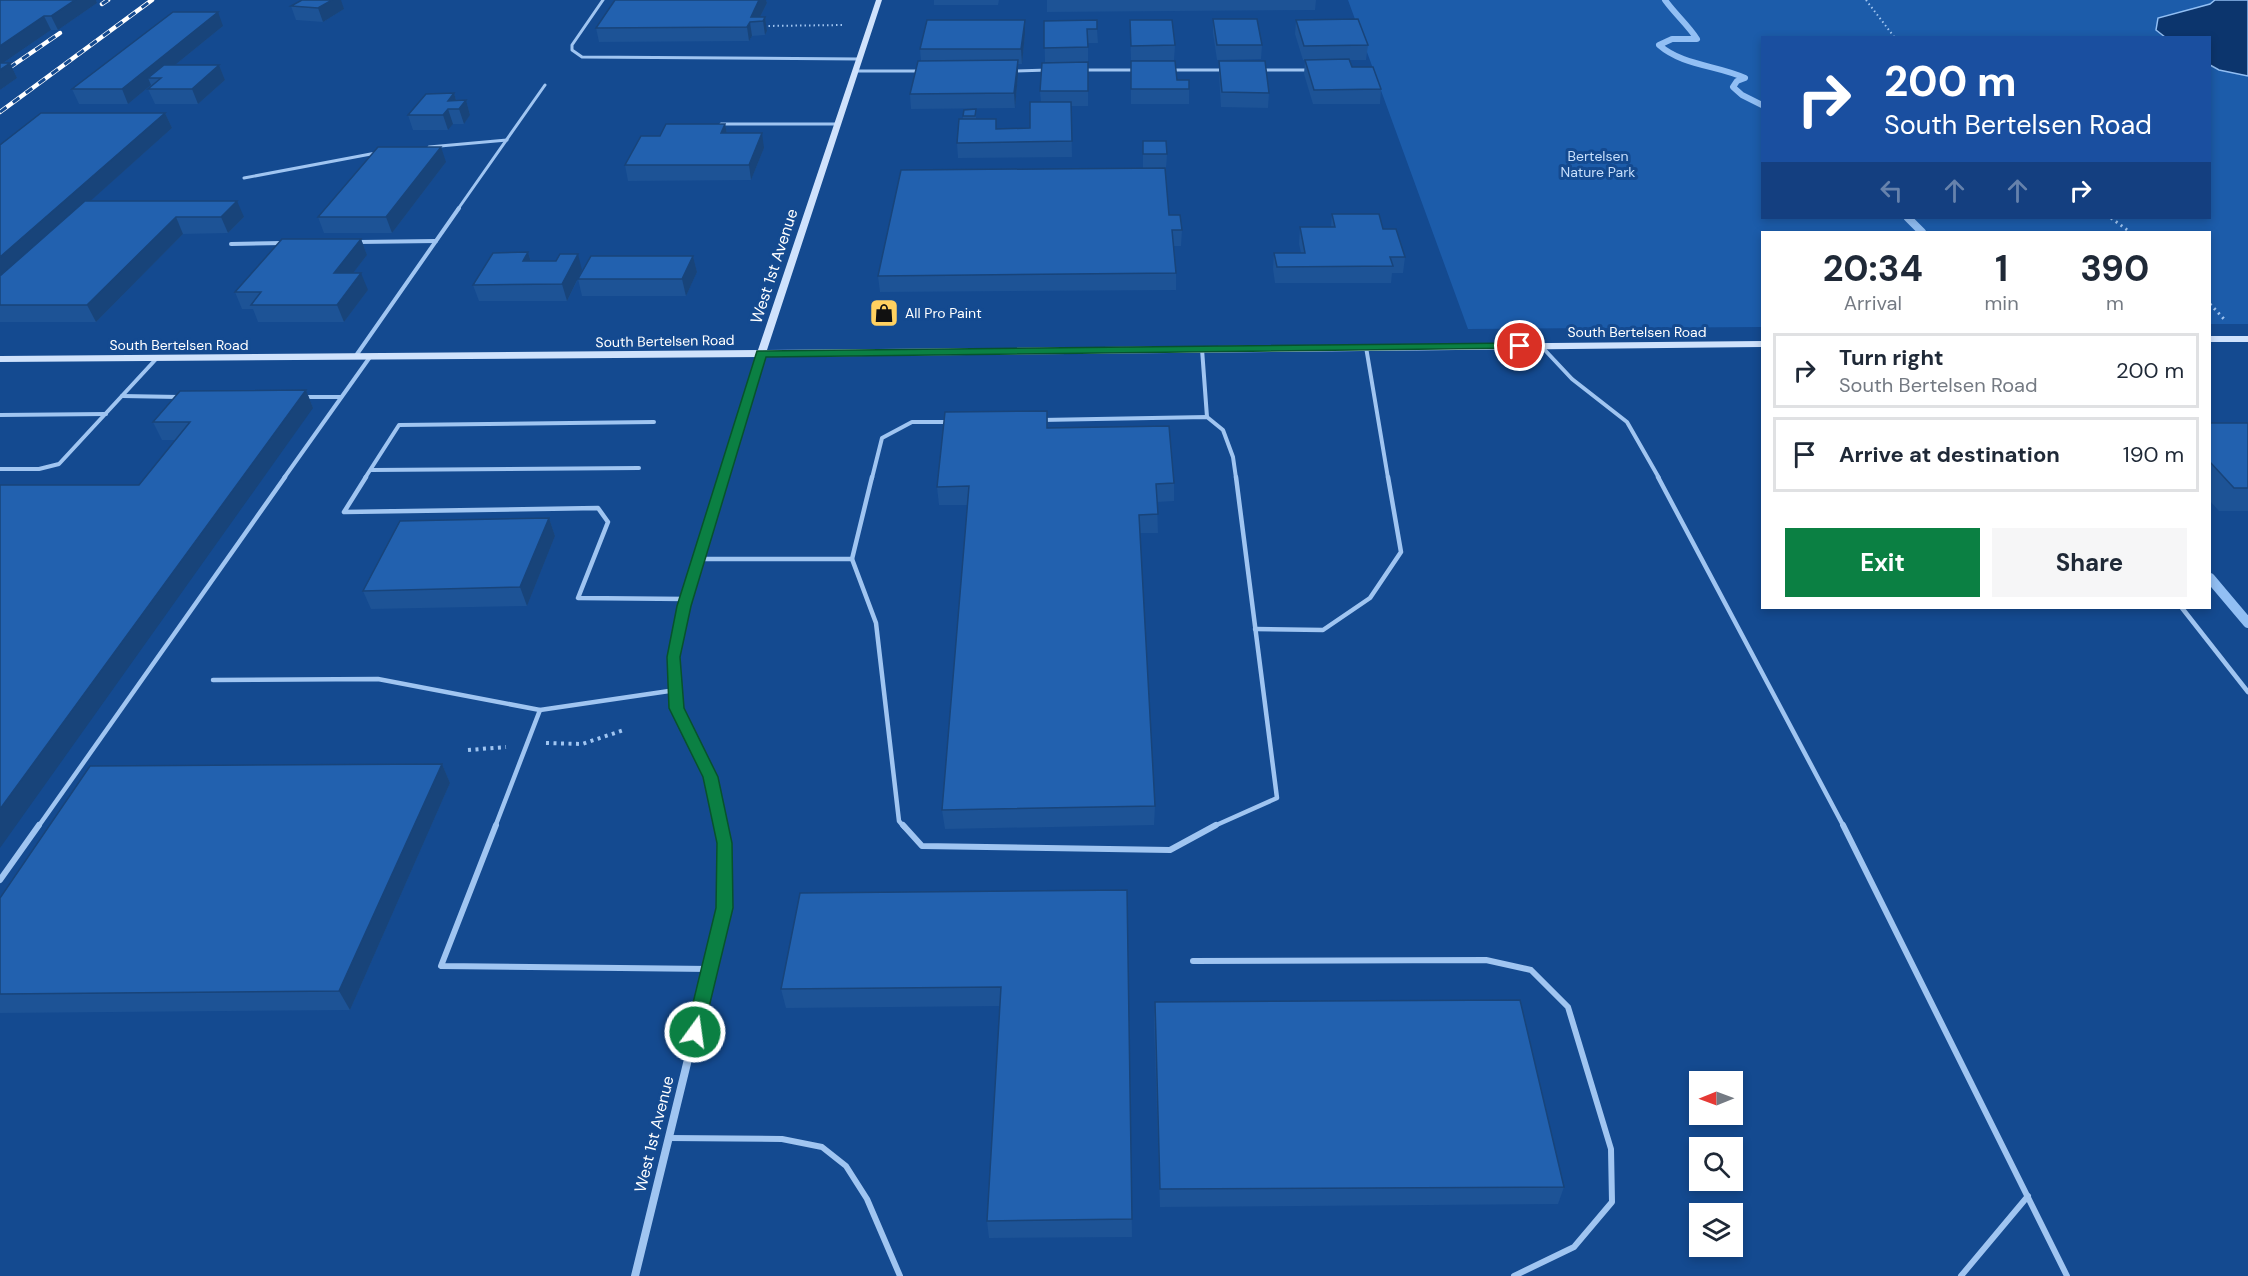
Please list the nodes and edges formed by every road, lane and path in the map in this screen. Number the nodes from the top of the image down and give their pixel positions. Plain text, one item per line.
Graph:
1 (603, 0) edge
2 (879, 0) edge
3 (1866, 0) edge
4 (845, 25) dead end
5 (763, 26) edge
6 (1893, 36) edge
7 (860, 59) junction
8 (1055, 70) edge
9 (1078, 70) edge
10 (1137, 70) edge
11 (1161, 70) edge
12 (1231, 70) edge
13 (1255, 70) edge
14 (1313, 70) edge
15 (855, 71) junction
16 (926, 71) edge
17 (1008, 71) edge
18 (545, 85) dead end
19 (711, 124) edge
20 (838, 124) junction
21 (507, 140) junction
22 (425, 148) edge
23 (379, 152) edge
24 (244, 178) dead end
25 (2112, 219) edge
26 (2129, 231) edge
27 (356, 242) edge
28 (436, 242) junction
29 (288, 243) edge
30 (231, 244) dead end
31 (2211, 339) edge
32 (2248, 339) edge
33 (1761, 344) edge
34 (1541, 346) junction
35 (1366, 347) junction
36 (1202, 349) junction
37 (761, 354) junction
38 (355, 357) junction
39 (370, 357) junction
40 (157, 358) junction
41 (0, 359) edge
42 (122, 396) junction
43 (191, 397) edge
44 (294, 397) edge
45 (340, 397) junction
46 (106, 414) junction
47 (0, 415) edge
48 (1207, 417) junction
49 (1030, 420) edge
50 (959, 421) edge
51 (654, 422) dead end
52 (639, 468) dead end
53 (0, 469) edge
54 (371, 470) junction
55 (700, 559) junction
56 (852, 560) junction
57 (686, 599) junction
58 (2183, 609) edge
59 (1255, 629) junction
60 (213, 680) dead end
61 (676, 690) junction
62 (2248, 692) edge
63 (540, 710) junction
64 (0, 880) edge
65 (1193, 961) dead end
66 (710, 969) junction
67 (669, 1138) junction
68 (2028, 1196) junction
69 (635, 1276) edge
70 (900, 1276) edge
71 (1514, 1276) edge
72 (1961, 1276) edge
73 (2067, 1276) edge

1 - 7 lane
2 - 7 street, West 1st Avenue
3 - 6 path
4 - 5 path
7 - 15 street, West 1st Avenue
8 - 17 lane
9 - 10 lane
11 - 12 lane
13 - 14 lane
15 - 16 lane
15 - 20 street, West 1st Avenue
18 - 21 lane
19 - 20 lane
20 - 37 street, West 1st Avenue
21 - 22 lane
21 - 28 lane
23 - 24 lane
25 - 26 path
27 - 28 lane
28 - 38 lane
29 - 30 lane
31 - 32 street
33 - 34 street, South Bertelsen Road
34 - 35 street, South Bertelsen Road
34 - 68 lane
35 - 36 street, South Bertelsen Road
35 - 59 lane
36 - 37 street, South Bertelsen Road
36 - 48 lane
37 - 39 street, South Bertelsen Road
37 - 55 street, West 1st Avenue
38 - 39 street, South Bertelsen Road
38 - 40 street, South Bertelsen Road
39 - 45 lane
40 - 41 street, South Bertelsen Road
40 - 42 lane
42 - 43 lane
42 - 46 lane
44 - 45 lane
45 - 64 lane
46 - 47 lane
46 - 53 lane
48 - 49 lane
48 - 59 lane
50 - 56 lane
51 - 54 lane
52 - 54 lane
54 - 57 lane
55 - 56 lane
55 - 57 street, West 1st Avenue
56 - 59 lane
57 - 61 street, West 1st Avenue
58 - 62 lane
60 - 63 lane
61 - 63 lane
61 - 66 street, West 1st Avenue
63 - 66 lane
65 - 71 lane
66 - 67 street, West 1st Avenue
67 - 69 street, West 1st Avenue
67 - 70 lane
68 - 72 lane
68 - 73 lane

